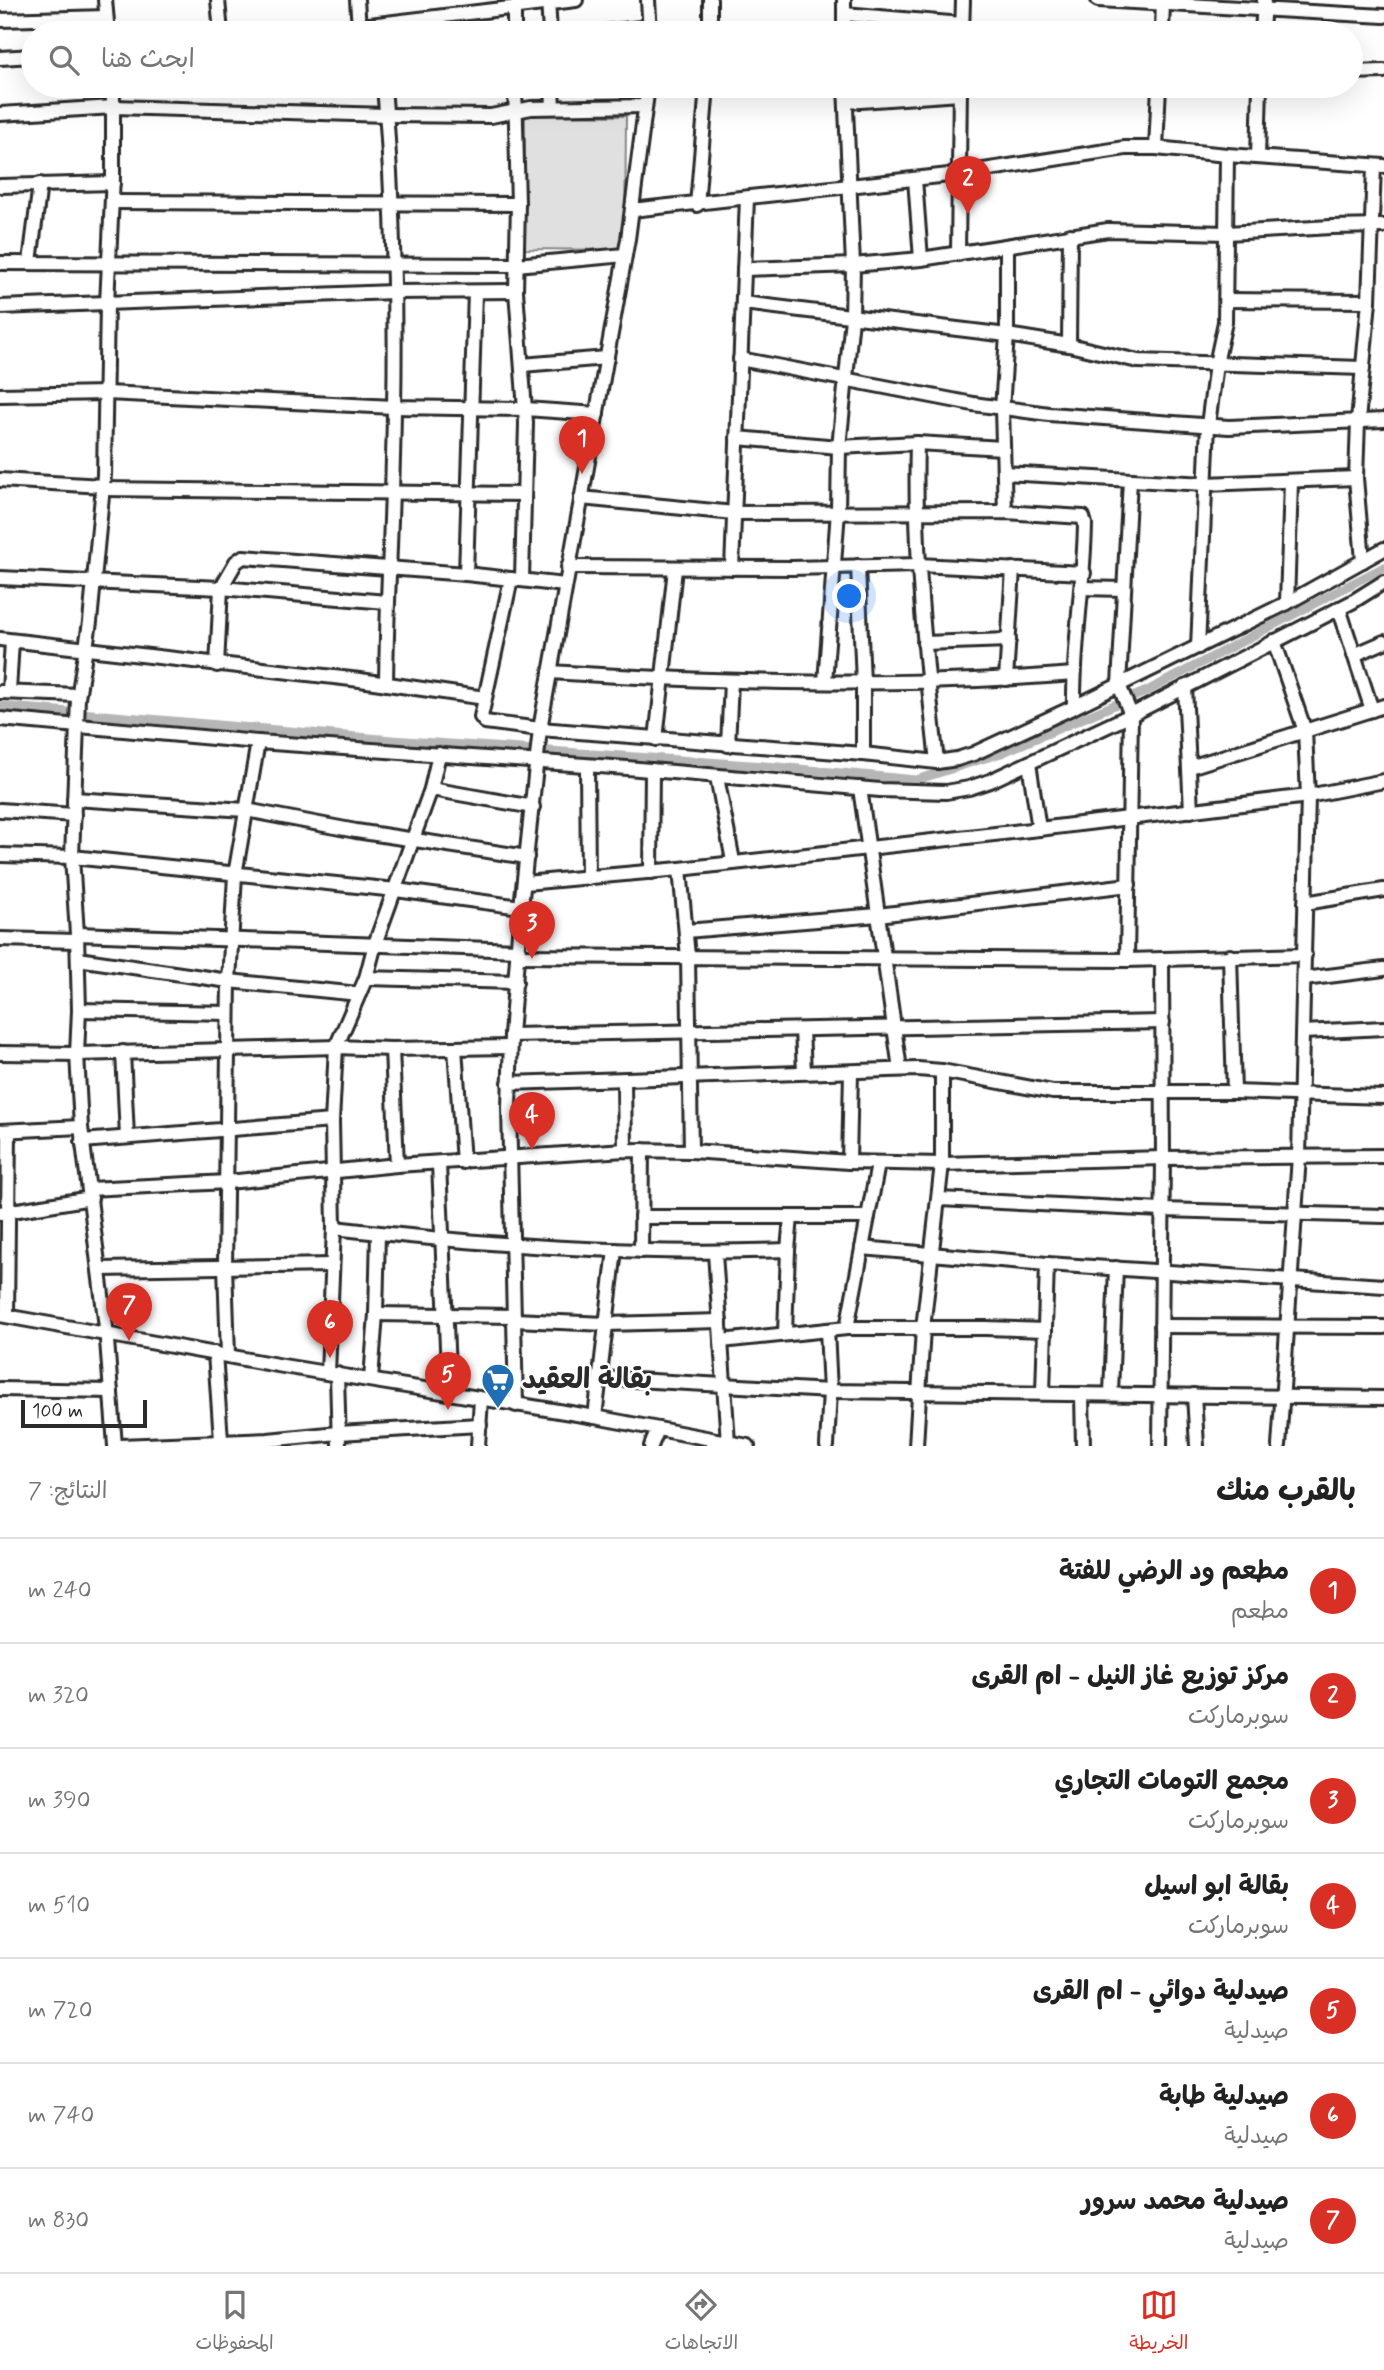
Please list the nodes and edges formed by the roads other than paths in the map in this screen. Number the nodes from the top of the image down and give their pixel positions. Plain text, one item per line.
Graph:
1 (105, 0) edge
2 (218, 0) edge
3 (357, 0) edge
4 (576, 0) edge
5 (649, 0) edge
6 (710, 0) edge
7 (844, 0) edge
8 (963, 0) edge
9 (1098, 0) edge
10 (548, 2) edge
11 (1163, 2) edge
12 (1264, 4) edge
13 (514, 8) junction
14 (844, 14) junction
15 (1384, 16) edge
16 (106, 18) junction
17 (0, 20) edge
18 (106, 21) edge
19 (220, 21) edge
20 (359, 21) edge
21 (431, 21) edge
22 (514, 21) edge
23 (549, 21) edge
24 (650, 21) edge
25 (710, 21) edge
26 (844, 21) edge
27 (899, 21) edge
28 (962, 21) edge
29 (1162, 21) edge
30 (21, 57) edge
31 (0, 58) edge
32 (1384, 71) edge
33 (1363, 72) edge
34 (114, 98) edge
35 (385, 98) edge
36 (515, 98) edge
37 (553, 98) edge
38 (646, 98) edge
39 (707, 98) edge
40 (846, 98) edge
41 (884, 98) edge
42 (960, 98) edge
43 (1158, 98) edge
44 (1260, 98) edge
45 (846, 102) junction
46 (645, 106) junction
47 (114, 107) junction
48 (553, 107) junction
49 (515, 110) junction
50 (0, 114) edge
51 (387, 115) junction
52 (1156, 148) junction
53 (1227, 156) junction
54 (1258, 157) junction
55 (1379, 166) edge
56 (958, 173) junction
57 (915, 179) junction
58 (113, 183) junction
59 (40, 184) junction
60 (0, 186) edge
61 (849, 186) junction
62 (747, 198) junction
63 (113, 202) junction
64 (391, 204) junction
65 (518, 204) junction
66 (697, 205) junction
67 (632, 210) junction
68 (1378, 227) edge
69 (1227, 233) junction
70 (1070, 235) junction
71 (1007, 246) junction
72 (958, 254) junction
73 (625, 255) junction
74 (921, 260) junction
75 (30, 262) junction
76 (0, 263) edge
77 (110, 263) junction
78 (393, 265) junction
79 (516, 265) junction
80 (853, 265) junction
81 (744, 269) junction
82 (516, 291) junction
83 (393, 292) junction
84 (475, 292) junction
85 (1226, 300) junction
86 (1369, 302) junction
87 (743, 303) junction
88 (107, 304) junction
89 (0, 307) edge
90 (852, 317) junction
91 (1007, 335) junction
92 (1069, 345) junction
93 (607, 358) junction
94 (740, 359) junction
95 (1216, 363) junction
96 (522, 365) junction
97 (1363, 368) junction
98 (845, 378) junction
99 (107, 393) junction
100 (0, 395) edge
101 (394, 407) junction
102 (472, 408) junction
103 (526, 409) junction
104 (1002, 409) junction
105 (597, 414) junction
106 (1384, 420) edge
107 (1359, 421) junction
108 (1208, 425) junction
109 (737, 438) junction
110 (917, 443) junction
111 (839, 447) junction
112 (1003, 448) junction
113 (1004, 473) junction
114 (1356, 478) junction
115 (0, 480) edge
116 (1130, 480) junction
117 (1291, 482) junction
118 (1206, 484) junction
119 (103, 488) junction
120 (392, 491) junction
121 (470, 494) junction
122 (524, 494) junction
123 (581, 498) junction
124 (838, 511) junction
125 (915, 512) junction
126 (1005, 512) junction
127 (734, 513) junction
128 (1384, 549) edge
129 (1363, 561) junction
130 (918, 565) junction
131 (858, 566) junction
132 (568, 567) junction
133 (834, 567) junction
134 (732, 568) junction
135 (389, 569) junction
136 (675, 569) junction
137 (1013, 569) junction
138 (1084, 573) junction
139 (466, 574) junction
140 (0, 578) edge
141 (516, 579) junction
142 (95, 582) junction
143 (1384, 582) edge
144 (565, 585) junction
145 (221, 587) junction
146 (1082, 588) junction
147 (1124, 589) junction
148 (387, 602) junction
149 (1287, 603) junction
150 (1339, 608) junction
151 (6, 640) edge
152 (1009, 640) junction
153 (1274, 641) junction
154 (1384, 642) edge
155 (924, 643) junction
156 (1198, 647) junction
157 (86, 651) junction
158 (1354, 655) junction
159 (217, 665) junction
160 (550, 672) junction
161 (1074, 674) junction
162 (663, 679) junction
163 (1006, 679) junction
164 (731, 682) junction
165 (825, 682) junction
166 (863, 683) junction
167 (928, 683) junction
168 (386, 684) junction
169 (1119, 685) junction
170 (1185, 687) junction
171 (4, 691) edge
172 (78, 697) junction
173 (485, 698) junction
174 (1074, 707) junction
175 (1378, 708) edge
176 (1132, 715) junction
177 (0, 719) edge
178 (76, 724) junction
179 (540, 731) junction
180 (1305, 731) junction
181 (656, 739) junction
182 (258, 742) junction
183 (728, 745) junction
184 (439, 754) junction
185 (863, 754) junction
186 (537, 761) junction
187 (937, 762) junction
188 (1029, 763) junction
189 (587, 766) junction
190 (1190, 767) junction
191 (652, 770) junction
192 (717, 777) junction
193 (1384, 781) edge
194 (860, 788) junction
195 (431, 789) junction
196 (1308, 796) junction
197 (74, 799) junction
198 (533, 807) junction
199 (0, 810) edge
200 (246, 810) junction
201 (1191, 811) junction
202 (74, 815) junction
203 (1129, 818) junction
204 (1039, 829) junction
205 (412, 840) junction
206 (868, 849) junction
207 (0, 855) edge
208 (72, 857) junction
209 (527, 857) junction
210 (733, 861) junction
211 (680, 869) junction
212 (651, 872) junction
213 (235, 875) junction
214 (588, 878) junction
215 (525, 883) junction
216 (1129, 885) junction
217 (396, 890) junction
218 (1384, 890) edge
219 (1305, 902) junction
220 (521, 907) junction
221 (878, 915) junction
222 (686, 931) junction
223 (77, 938) junction
224 (0, 939) edge
225 (233, 941) junction
226 (374, 944) junction
227 (518, 953) junction
228 (1304, 955) junction
229 (1230, 956) junction
230 (688, 957) junction
231 (884, 958) junction
232 (78, 959) junction
233 (1127, 960) junction
234 (1162, 960) junction
235 (1384, 969) edge
236 (366, 978) junction
237 (1304, 979) junction
238 (229, 981) junction
239 (516, 982) junction
240 (359, 995) junction
241 (79, 1010) junction
242 (228, 1013) junction
243 (1163, 1022) junction
244 (1384, 1028) edge
245 (894, 1029) junction
246 (802, 1030) junction
247 (690, 1031) junction
248 (1303, 1032) junction
249 (511, 1041) junction
250 (336, 1047) junction
251 (455, 1048) junction
252 (392, 1049) junction
253 (228, 1051) junction
254 (123, 1052) junction
255 (0, 1053) edge
256 (77, 1054) junction
257 (900, 1069) junction
258 (942, 1071) junction
259 (851, 1072) junction
260 (804, 1073) junction
261 (690, 1078) junction
262 (624, 1080) junction
263 (509, 1083) junction
264 (1234, 1092) junction
265 (1164, 1093) junction
266 (1301, 1095) junction
267 (1384, 1097) edge
268 (332, 1121) junction
269 (228, 1130) junction
270 (5, 1131) edge
271 (81, 1134) junction
272 (127, 1137) junction
273 (625, 1150) junction
274 (642, 1150) junction
275 (691, 1150) junction
276 (511, 1156) junction
277 (1299, 1156) junction
278 (1384, 1156) edge
279 (1163, 1158) junction
280 (463, 1162) junction
281 (849, 1162) junction
282 (439, 1164) junction
283 (878, 1164) junction
284 (942, 1164) junction
285 (397, 1165) junction
286 (332, 1172) junction
287 (228, 1182) junction
288 (90, 1194) junction
289 (939, 1199) junction
290 (1162, 1210) junction
291 (4, 1213) edge
292 (1294, 1214) junction
293 (1384, 1216) edge
294 (641, 1217) junction
295 (792, 1217) junction
296 (868, 1217) junction
297 (334, 1228) junction
298 (378, 1233) junction
299 (443, 1239) junction
300 (512, 1243) junction
301 (862, 1248) junction
302 (615, 1250) junction
303 (788, 1250) junction
304 (641, 1251) junction
305 (715, 1253) junction
306 (932, 1254) junction
307 (1047, 1264) junction
308 (332, 1265) junction
309 (225, 1266) junction
310 (1115, 1268) junction
311 (99, 1269) junction
312 (1161, 1272) junction
313 (1291, 1280) junction
314 (1384, 1286) edge
315 (376, 1314) junction
316 (3, 1315) edge
317 (447, 1315) junction
318 (514, 1318) junction
319 (720, 1321) junction
320 (606, 1324) junction
321 (1288, 1325) junction
322 (1161, 1326) junction
323 (1384, 1327) edge
324 (846, 1328) junction
325 (923, 1328) junction
326 (827, 1330) junction
327 (1045, 1330) junction
328 (106, 1333) junction
329 (785, 1333) junction
330 (721, 1341) junction
331 (221, 1354) junction
332 (333, 1374) junction
333 (600, 1378) junction
334 (370, 1379) junction
335 (724, 1386) junction
336 (0, 1389) edge
337 (111, 1391) junction
338 (830, 1391) junction
339 (919, 1392) junction
340 (1044, 1392) junction
341 (449, 1393) junction
342 (1083, 1394) junction
343 (1111, 1394) junction
344 (1160, 1394) junction
345 (1194, 1395) junction
346 (1283, 1395) junction
347 (1384, 1398) edge
348 (481, 1399) junction
349 (516, 1405) junction
350 (595, 1416) junction
351 (480, 1425) junction
352 (658, 1429) junction
353 (339, 1439) edge
354 (221, 1440) junction
355 (706, 1442) edge
356 (728, 1442) junction
357 (269, 1443) edge
358 (115, 1446) edge
359 (120, 1446) edge
360 (478, 1446) edge
361 (651, 1446) edge
362 (748, 1446) edge
363 (827, 1446) edge
364 (916, 1446) edge
365 (1083, 1446) edge
366 (1160, 1446) edge
367 (1197, 1446) edge
368 (1279, 1446) edge

1 - 16 street
2 - 19 street
3 - 20 street
4 - 10 street
5 - 24 street
6 - 25 street
7 - 14 street
8 - 28 street
9 - 11 street
10 - 13 street
10 - 23 street
11 - 12 street
11 - 29 street
12 - 15 street
13 - 21 street
13 - 22 street
14 - 26 street
14 - 27 street
16 - 17 street
16 - 18 street
30 - 31 street
32 - 33 street
34 - 47 street
35 - 51 street
36 - 49 street
37 - 48 street
38 - 46 street
39 - 66 street
40 - 45 street
41 - 45 street
42 - 56 street
43 - 52 street
44 - 54 street
45 - 61 street
46 - 48 street
46 - 67 street
47 - 50 street
47 - 51 street
47 - 58 street
48 - 49 street
49 - 51 street
49 - 65 street
51 - 64 street
52 - 53 street
52 - 56 street
53 - 54 street
53 - 69 street
54 - 55 street
55 - 68 street
56 - 57 street
56 - 72 street
57 - 61 street
57 - 74 street
58 - 59 street
58 - 63 street
59 - 60 street
59 - 75 street
61 - 62 street
61 - 80 street
62 - 66 street
62 - 81 street
63 - 64 street
63 - 77 street
64 - 65 street
64 - 78 street
65 - 79 street
66 - 67 street
67 - 73 street
68 - 69 street
68 - 86 street
69 - 70 street
69 - 85 street
70 - 71 street
70 - 92 street
71 - 72 street
71 - 91 street
72 - 74 street
73 - 79 street
73 - 93 street
74 - 80 street
75 - 76 street
75 - 77 street
77 - 78 street
77 - 88 street
78 - 79 street
78 - 83 street
79 - 82 street
80 - 81 street
80 - 90 street
81 - 87 street
82 - 84 street
82 - 96 street
83 - 84 street
83 - 88 street
83 - 101 street
84 - 102 street
85 - 86 street
85 - 95 street
86 - 97 street
87 - 90 street
87 - 94 street
88 - 89 street
88 - 99 street
90 - 91 street
90 - 98 street
91 - 92 street
91 - 104 street
92 - 95 street
93 - 96 street
93 - 105 street
94 - 98 street
94 - 109 street
95 - 97 street
95 - 108 street
96 - 103 street
97 - 107 street
98 - 104 street
98 - 111 street
99 - 100 street
99 - 101 street
99 - 119 street
101 - 102 street
101 - 120 street
102 - 103 street
102 - 121 street
103 - 105 street
103 - 122 street
104 - 108 street
104 - 112 street
105 - 123 street
106 - 107 street
107 - 108 street
107 - 114 street
108 - 118 street
109 - 111 street
109 - 127 street
110 - 111 street
110 - 112 street
110 - 125 street
111 - 124 street
112 - 113 street
113 - 116 street
113 - 126 street
114 - 117 street
114 - 129 street
115 - 119 street
116 - 118 street
116 - 147 street
117 - 118 street
117 - 149 street
118 - 156 street
119 - 120 street
119 - 142 street
120 - 121 street
120 - 135 street
121 - 122 street
121 - 139 street
122 - 141 street
123 - 127 street
123 - 132 street
124 - 125 street
124 - 127 street
124 - 133 street
125 - 126 street
125 - 130 street
126 - 138 street
127 - 134 street
128 - 129 street
129 - 149 street
130 - 131 street
130 - 137 street
130 - 155 street
131 - 133 street
131 - 166 street
132 - 136 street
132 - 144 street
133 - 134 street
133 - 165 street
134 - 136 street
135 - 139 street
135 - 145 street
135 - 148 street
136 - 162 street
137 - 138 street
137 - 152 street
138 - 146 street
139 - 141 street
140 - 142 street
141 - 144 street
141 - 173 street
142 - 145 street
142 - 157 street
143 - 150 street
144 - 160 street
145 - 148 street
145 - 159 street
146 - 147 street
146 - 161 street
147 - 169 street
148 - 168 street
149 - 156 street
150 - 153 street
150 - 158 street
151 - 157 street
151 - 171 street
152 - 155 street
152 - 163 street
153 - 170 street
153 - 180 street
154 - 158 street
155 - 167 street
156 - 169 street
157 - 159 street
157 - 172 street
158 - 175 street
159 - 168 street
160 - 162 street
160 - 179 street
161 - 163 street
161 - 174 street
162 - 164 street
162 - 181 street
163 - 167 street
164 - 165 street
164 - 183 street
165 - 166 street
166 - 167 street
166 - 185 street
167 - 187 street
168 - 173 street
169 - 174 street
169 - 176 street
170 - 176 street
170 - 190 street
171 - 172 street
172 - 178 street
173 - 179 street
174 - 187 street
175 - 180 street
176 - 188 street
176 - 203 street
177 - 178 street
178 - 182 street
178 - 197 street
179 - 181 street
179 - 186 street
180 - 190 street
180 - 196 street
181 - 183 street
182 - 184 street
182 - 200 street
183 - 185 street
184 - 186 street
184 - 195 street
185 - 187 street
186 - 189 street
186 - 198 street
188 - 194 street
188 - 204 street
189 - 191 street
189 - 214 street
190 - 201 street
191 - 192 street
191 - 212 street
192 - 194 street
192 - 210 street
193 - 196 street
194 - 206 street
195 - 198 street
195 - 205 street
196 - 201 street
196 - 219 street
197 - 200 street
197 - 202 street
198 - 209 street
199 - 202 street
200 - 205 street
200 - 213 street
201 - 203 street
202 - 208 street
203 - 204 street
203 - 216 street
204 - 206 street
205 - 209 street
205 - 217 street
206 - 210 street
206 - 221 street
207 - 208 street
208 - 213 street
208 - 223 street
209 - 215 street
210 - 211 street
211 - 212 street
211 - 222 street
212 - 214 street
213 - 217 street
213 - 225 street
214 - 215 street
215 - 220 street
216 - 221 street
216 - 233 street
217 - 220 street
217 - 226 street
218 - 219 street
219 - 228 street
220 - 227 street
221 - 222 street
221 - 231 street
222 - 230 street
223 - 224 street
223 - 225 street
223 - 232 street
225 - 226 street
225 - 238 street
226 - 227 street
226 - 236 street
227 - 230 street
227 - 239 street
228 - 229 street
228 - 237 street
229 - 234 street
229 - 264 street
230 - 231 street
230 - 247 street
231 - 233 street
231 - 245 street
232 - 238 street
232 - 241 street
233 - 234 street
234 - 243 street
235 - 237 street
236 - 239 street
236 - 240 street
237 - 248 street
238 - 240 street
238 - 242 street
239 - 249 street
240 - 250 street
241 - 242 street
241 - 256 street
242 - 253 street
243 - 245 street
243 - 265 street
244 - 248 street
245 - 246 street
245 - 257 street
246 - 247 street
246 - 260 street
247 - 249 street
247 - 261 street
248 - 266 street
249 - 251 street
249 - 263 street
250 - 252 street
250 - 253 street
250 - 268 street
251 - 252 street
251 - 280 street
252 - 285 street
253 - 254 street
253 - 269 street
254 - 256 street
254 - 272 street
255 - 256 street
256 - 271 street
257 - 258 street
257 - 259 street
258 - 265 street
258 - 284 street
259 - 260 street
259 - 281 street
260 - 261 street
261 - 262 street
261 - 275 street
262 - 263 street
262 - 273 street
263 - 276 street
264 - 265 street
264 - 266 street
265 - 279 street
266 - 267 street
266 - 277 street
268 - 269 street
268 - 286 street
269 - 272 street
269 - 287 street
270 - 271 street
270 - 291 street
271 - 272 street
271 - 288 street
273 - 274 street
273 - 276 street
274 - 275 street
274 - 294 street
275 - 281 street
276 - 280 street
276 - 300 street
277 - 278 street
277 - 279 street
277 - 292 street
279 - 284 street
279 - 290 street
280 - 282 street
281 - 283 street
282 - 285 street
282 - 299 street
283 - 284 street
283 - 296 street
284 - 289 street
285 - 286 street
286 - 287 street
286 - 297 street
287 - 288 street
287 - 309 street
288 - 291 street
288 - 311 street
289 - 290 street
289 - 306 street
290 - 292 street
290 - 312 street
291 - 316 street
292 - 293 street
292 - 313 street
294 - 295 street
294 - 304 street
295 - 296 street
295 - 303 street
296 - 301 street
297 - 298 street
297 - 308 street
298 - 299 street
298 - 315 street
299 - 300 street
299 - 317 street
300 - 302 street
300 - 318 street
301 - 306 street
301 - 324 street
302 - 304 street
302 - 320 street
303 - 305 street
303 - 329 street
304 - 305 street
305 - 319 street
306 - 307 street
306 - 325 street
307 - 310 street
307 - 327 street
308 - 309 street
308 - 332 street
309 - 311 street
309 - 331 street
310 - 312 street
310 - 343 street
311 - 328 street
312 - 313 street
312 - 322 street
313 - 314 street
313 - 321 street
315 - 317 street
315 - 334 street
316 - 328 street
317 - 318 street
317 - 341 street
318 - 320 street
318 - 349 street
319 - 320 street
319 - 330 street
320 - 333 street
321 - 322 street
321 - 323 street
321 - 346 street
322 - 344 street
324 - 325 street
324 - 326 street
325 - 327 street
325 - 339 street
326 - 329 street
326 - 338 street
327 - 340 street
328 - 331 street
328 - 337 street
329 - 330 street
330 - 335 street
331 - 332 street
331 - 354 street
332 - 334 street
332 - 353 street
333 - 335 street
333 - 350 street
334 - 341 street
335 - 338 street
335 - 356 street
336 - 337 street
337 - 358 street
338 - 339 street
338 - 363 street
339 - 340 street
339 - 364 street
340 - 342 street
341 - 348 street
342 - 343 street
342 - 365 street
343 - 344 street
344 - 345 street
344 - 366 street
345 - 346 street
345 - 367 street
346 - 347 street
346 - 368 street
348 - 349 street
348 - 351 street
349 - 350 street
350 - 352 street
351 - 353 street
351 - 360 street
352 - 355 street
352 - 361 street
353 - 357 street
354 - 357 street
354 - 359 street
355 - 356 street
356 - 362 street

